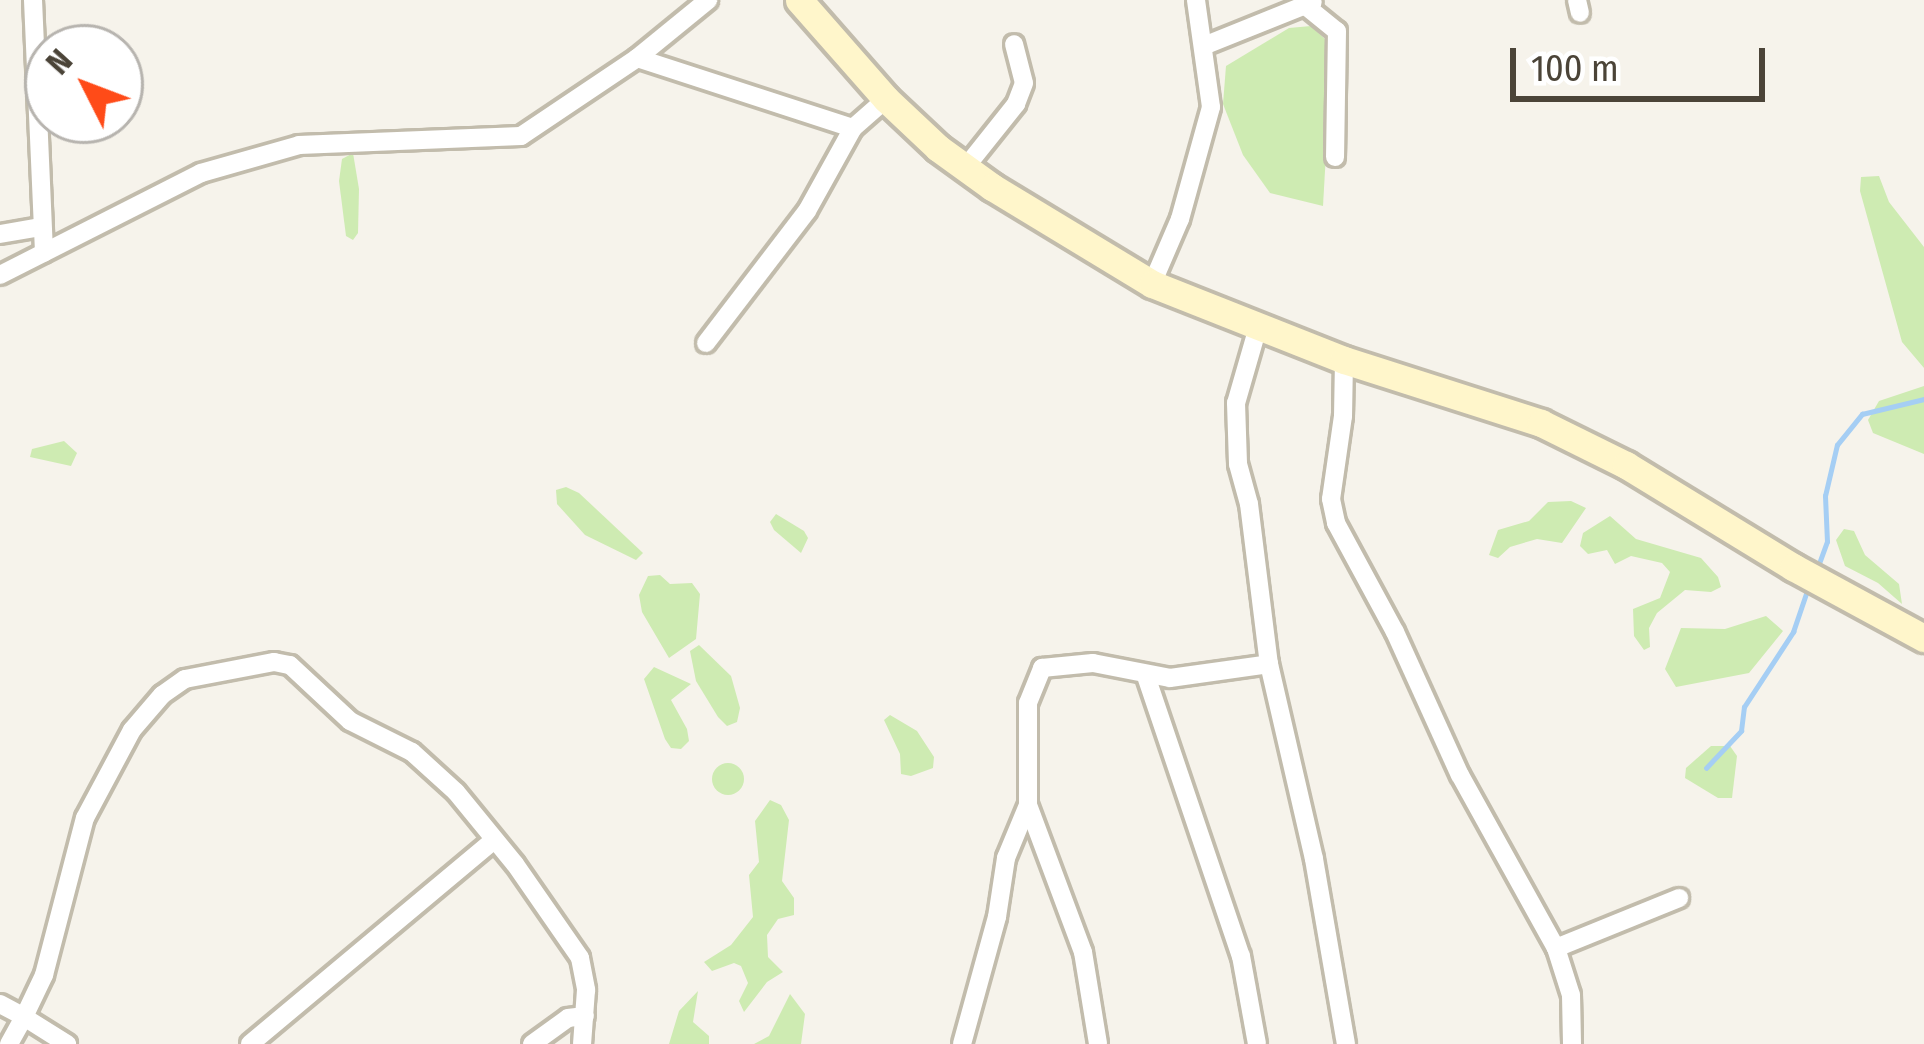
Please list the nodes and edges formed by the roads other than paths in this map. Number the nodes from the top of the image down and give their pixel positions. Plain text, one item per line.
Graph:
1 (33, 0) edge
2 (709, 0) edge
3 (799, 0) edge
4 (1196, 0) edge
5 (1311, 3) edge
6 (1014, 44) dead end
7 (1206, 45) junction
8 (637, 58) junction
9 (886, 99) junction
10 (853, 128) junction
11 (1335, 158) dead end
12 (965, 168) junction
13 (41, 227) junction
14 (0, 234) edge
15 (44, 253) junction
16 (0, 275) edge
17 (1152, 284) junction
18 (1258, 327) junction
19 (706, 343) dead end
20 (1343, 360) junction
21 (1924, 638) edge
22 (1269, 664) junction
23 (1146, 676) junction
24 (1028, 805) junction
25 (494, 840) junction
26 (1679, 898) dead end
27 (1556, 948) junction
28 (0, 1004) edge
29 (585, 1016) junction
30 (24, 1017) junction
31 (9, 1044) edge
32 (67, 1044) edge
33 (250, 1044) edge
34 (532, 1044) edge
35 (582, 1044) edge
36 (962, 1044) edge
37 (1098, 1044) edge
38 (1257, 1044) edge
39 (1346, 1044) edge
40 (1572, 1044) edge

1 - 13 street
2 - 8 street
3 - 9 main road
4 - 7 street
5 - 7 street
5 - 11 street
6 - 12 street
7 - 17 street
8 - 10 street
8 - 15 street
9 - 10 street
9 - 12 main road
10 - 19 street
12 - 17 main road
13 - 14 street
13 - 15 street
15 - 16 street
17 - 18 main road
18 - 20 main road
18 - 22 street
20 - 21 main road
20 - 27 street
22 - 23 street
22 - 39 street
23 - 24 street
23 - 38 street
24 - 36 street
24 - 37 street
25 - 29 street
25 - 30 street
25 - 33 street
26 - 27 street
27 - 40 street
28 - 30 street
29 - 34 street
29 - 35 street
30 - 31 street
30 - 32 street

